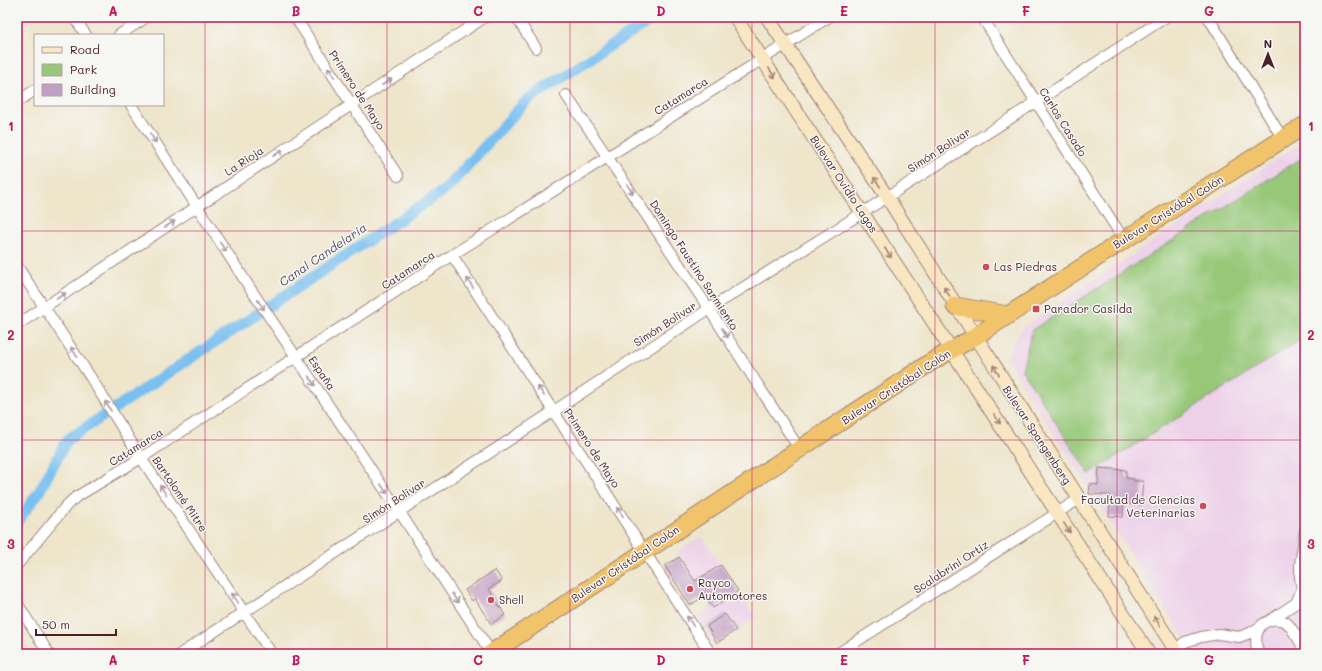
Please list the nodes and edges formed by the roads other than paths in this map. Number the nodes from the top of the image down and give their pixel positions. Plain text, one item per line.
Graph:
1 (74, 17) edge
2 (147, 17) edge
3 (295, 17) edge
4 (485, 17) edge
5 (516, 17) edge
6 (735, 17) edge
7 (767, 17) edge
8 (829, 17) edge
9 (982, 17) edge
10 (1166, 17) edge
11 (1208, 17) edge
12 (85, 34) edge
13 (121, 34) edge
14 (786, 45) junction
15 (536, 48) dead end
16 (762, 59) junction
17 (34, 91) edge
18 (566, 95) dead end
19 (17, 102) edge
20 (1036, 102) junction
21 (352, 105) junction
22 (132, 106) edge
23 (1305, 125) edge
24 (1283, 139) junction
25 (608, 157) junction
26 (398, 176) dead end
27 (887, 197) junction
28 (197, 206) junction
29 (862, 213) junction
30 (1124, 240) junction
31 (452, 255) junction
32 (17, 266) edge
33 (955, 306) junction
34 (44, 307) junction
35 (709, 309) junction
36 (1008, 315) junction
37 (17, 325) edge
38 (976, 336) junction
39 (952, 351) junction
40 (296, 357) junction
41 (554, 411) junction
42 (800, 450) junction
43 (142, 458) junction
44 (1079, 499) junction
45 (399, 512) junction
46 (1058, 513) junction
47 (1305, 531) edge
48 (645, 551) junction
49 (17, 564) edge
50 (1304, 590) edge
51 (17, 603) edge
52 (244, 612) junction
53 (1265, 624) junction
54 (1239, 637) junction
55 (1304, 650) edge
56 (1258, 652) edge
57 (1174, 653) edge
58 (49, 654) edge
59 (180, 654) edge
60 (272, 654) edge
61 (491, 654) edge
62 (711, 654) edge
63 (837, 654) edge
64 (1149, 654) edge

1 - 12 street
2 - 13 street
21 -> 3 street, Primero de Mayo
21 -> 4 street, La Rioja
5 - 15 street
6 - 16 main road, Bulevar Ovidio Lagos
7 - 14 main road
8 - 14 street, Catamarca
9 - 20 street, Carlos Casado
10 - 20 street, Simón Bolivar
11 - 24 street
14 - 16 street, Catamarca
27 -> 14 main road
16 - 25 street, Catamarca
16 -> 29 main road, Bulevar Ovidio Lagos
17 - 19 street
18 - 25 street, Domingo Faustino Sarmiento
20 - 27 street, Simón Bolivar
20 - 30 street, Carlos Casado
21 - 26 street, Primero de Mayo
28 -> 21 street, La Rioja
22 -> 28 street, España
23 - 24 highway, Bulevar Cristóbal Colón
24 - 30 highway, Bulevar Cristóbal Colón
25 - 31 street, Catamarca
25 -> 35 street, Domingo Faustino Sarmiento
27 - 29 street, Simón Bolivar
33 -> 27 main road
34 -> 28 street, La Rioja
28 -> 40 street, España
29 - 35 street, Simón Bolivar
29 -> 39 main road, Bulevar Ovidio Lagos
30 - 36 highway, Bulevar Cristóbal Colón
31 - 40 street, Catamarca
41 -> 31 street, Primero de Mayo
32 - 34 street, Bartolomé Mitre
33 - 36 highway
33 - 38 main road
34 - 37 street, La Rioja
43 -> 34 street, Bartolomé Mitre
35 - 41 street, Simón Bolivar
35 -> 42 street, Domingo Faustino Sarmiento
36 - 38 highway, Bulevar Cristóbal Colón
38 - 39 highway, Bulevar Cristóbal Colón
44 -> 38 main road, Bulevar Spangenberg
39 - 42 highway, Bulevar Cristóbal Colón
39 -> 46 main road
40 - 43 street, Catamarca
40 -> 45 street, España
41 - 45 street, Simón Bolivar
48 -> 41 street, Primero de Mayo
42 - 48 highway, Bulevar Cristóbal Colón
43 - 49 street, Catamarca
52 -> 43 street, Bartolomé Mitre
44 - 46 street, Scalabrini Ortiz
57 -> 44 main road, Bulevar Spangenberg
45 - 52 street, Simón Bolivar
45 -> 61 street, España
46 - 63 street, Scalabrini Ortiz
46 -> 64 main road
47 - 50 street
48 - 61 highway, Bulevar Cristóbal Colón
62 -> 48 street, Primero de Mayo
50 - 53 street
51 - 58 street
52 - 59 street, Simón Bolivar
52 - 60 street, Bartolomé Mitre
53 - 54 street
53 - 55 street
53 - 56 street
54 - 56 street
54 - 57 street

